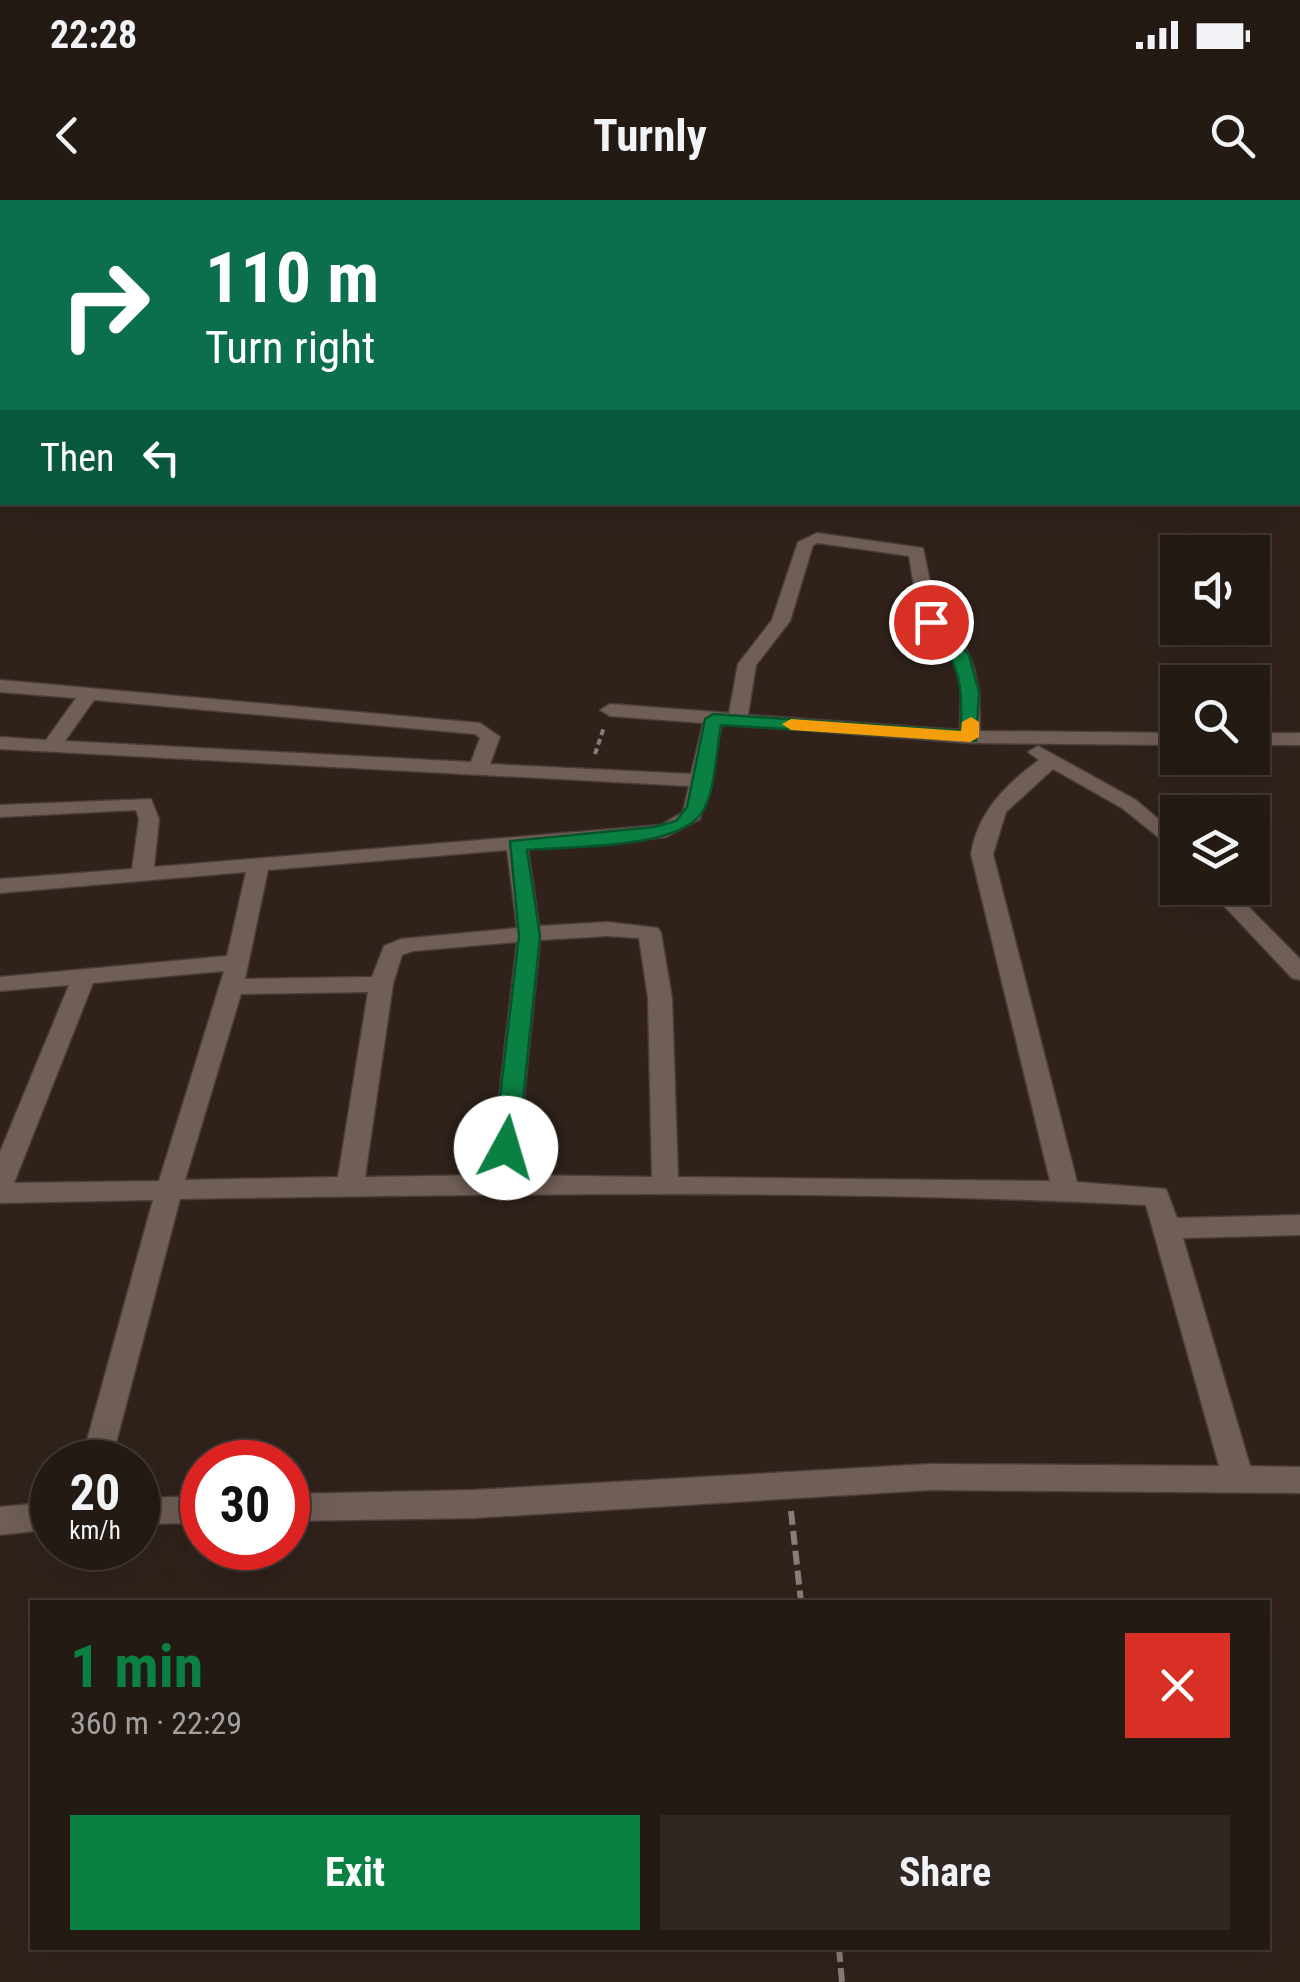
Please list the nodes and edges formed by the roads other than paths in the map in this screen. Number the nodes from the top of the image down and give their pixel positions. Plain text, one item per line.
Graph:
1 (0, 686) edge
2 (89, 694) junction
3 (610, 710) dead end
4 (713, 719) junction
5 (737, 721) junction
6 (970, 737) junction
7 (1012, 738) junction
8 (1160, 738) edge
9 (1270, 739) edge
10 (1300, 739) edge
11 (0, 743) edge
12 (52, 745) junction
13 (1052, 760) junction
14 (479, 767) junction
15 (702, 781) junction
16 (0, 811) edge
17 (1160, 831) edge
18 (516, 845) junction
19 (258, 867) junction
20 (142, 876) junction
21 (0, 886) edge
22 (1234, 905) edge
23 (529, 936) junction
24 (1300, 973) edge
25 (235, 975) junction
26 (83, 978) junction
27 (0, 984) edge
28 (381, 984) junction
29 (0, 1184) edge
30 (502, 1184) junction
31 (350, 1186) junction
32 (665, 1187) junction
33 (169, 1190) junction
34 (1066, 1192) junction
35 (0, 1193) edge
36 (1300, 1226) edge
37 (1168, 1228) junction
38 (102, 1440) edge
39 (1300, 1480) edge
40 (1238, 1481) junction
41 (310, 1508) edge
42 (30, 1518) edge
43 (0, 1521) edge

1 - 2 street
2 - 12 street
2 - 14 street
3 - 4 street
4 - 5 street
4 - 15 street
5 - 6 street
5 - 6 street
6 - 7 street
7 - 8 street
7 - 13 street
9 - 10 street
11 - 12 street
12 - 14 street
13 - 17 street
13 - 34 street
14 - 15 street
15 - 18 street
16 - 20 street
18 - 19 street
18 - 23 street
19 - 20 street
19 - 25 street
20 - 21 street
22 - 24 street
23 - 28 street
23 - 30 street
23 - 32 street
25 - 26 street
25 - 28 street
25 - 33 street
26 - 27 street
26 - 29 street
28 - 31 street
30 - 31 street
30 - 32 street
31 - 33 street
32 - 34 street
33 - 35 street
33 - 38 street
34 - 37 street
36 - 37 street
37 - 40 street
39 - 40 street
40 - 41 street
42 - 43 street

